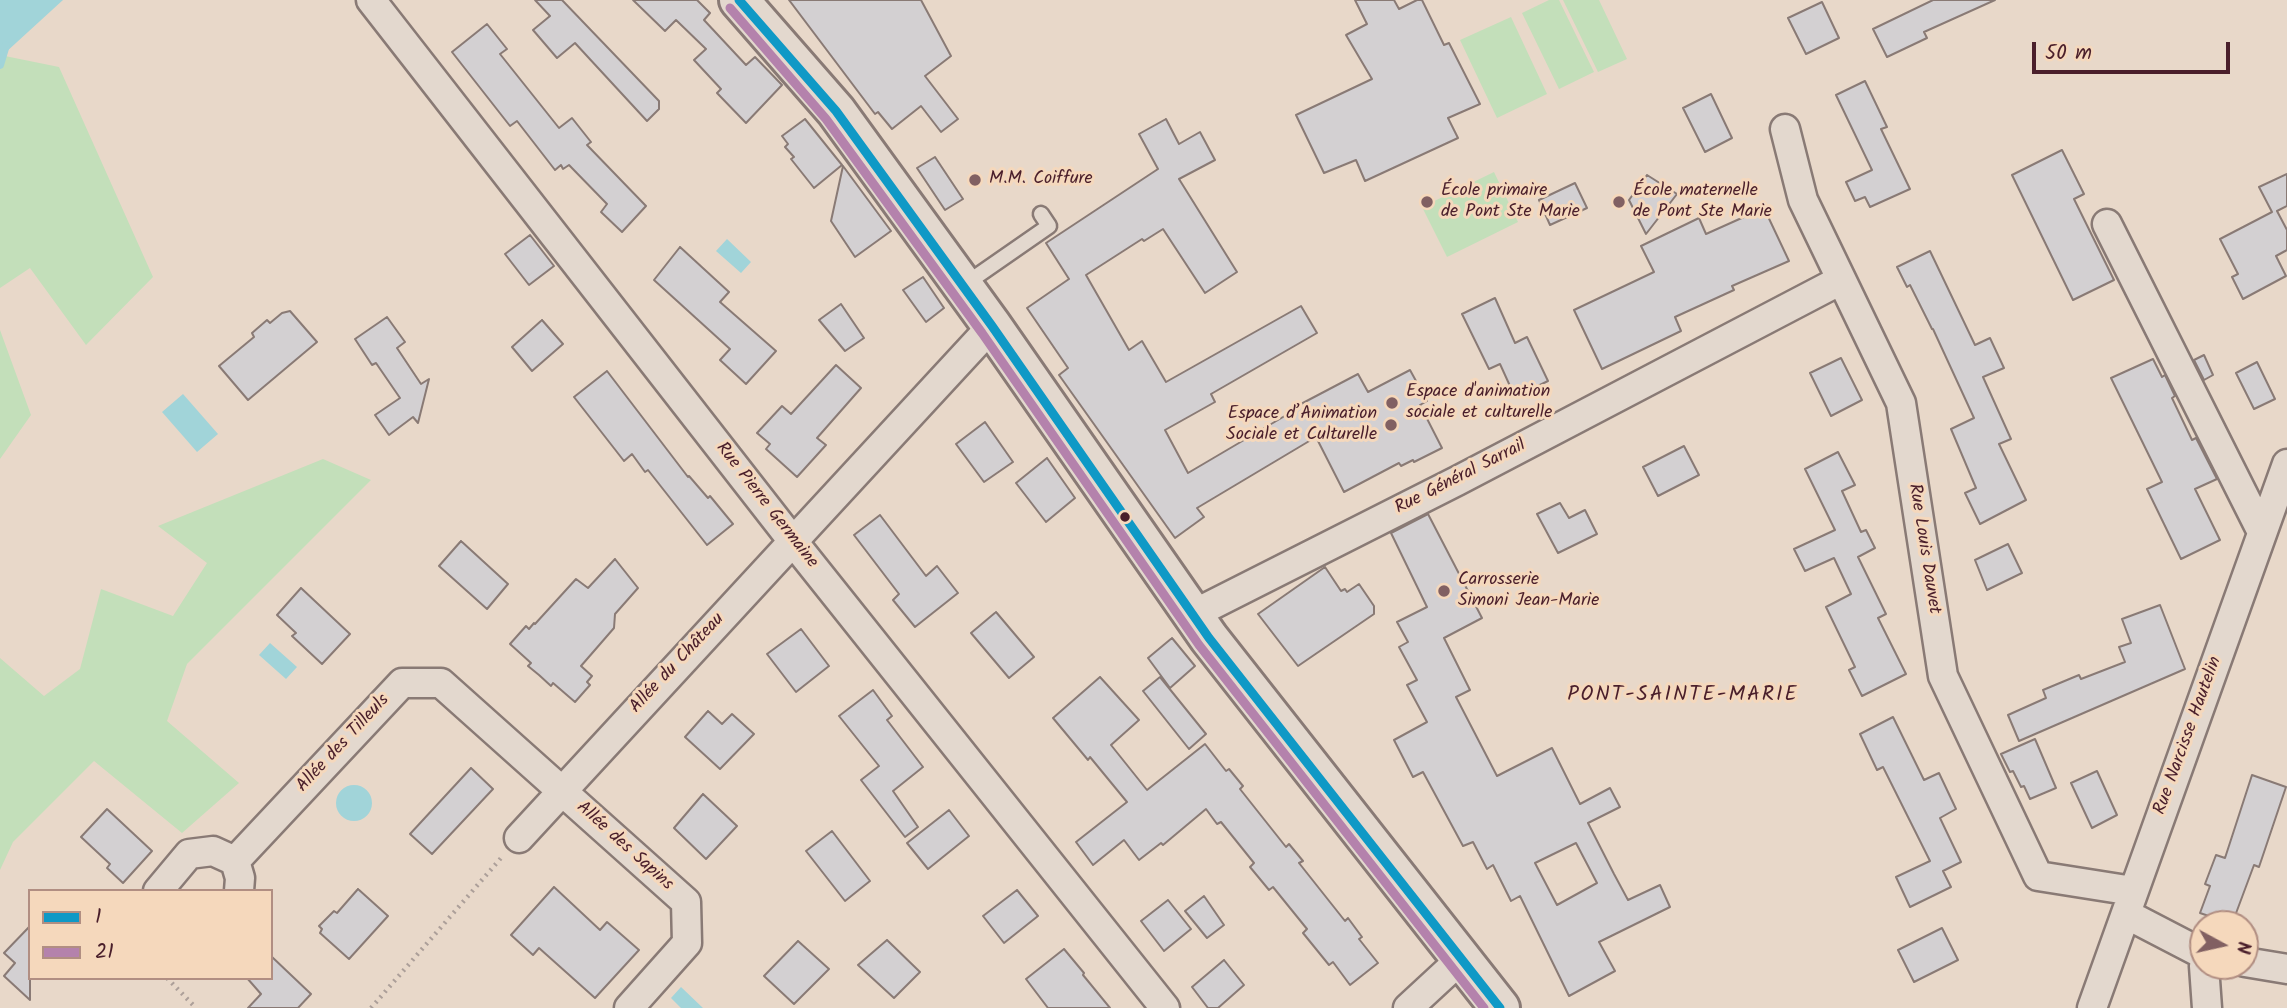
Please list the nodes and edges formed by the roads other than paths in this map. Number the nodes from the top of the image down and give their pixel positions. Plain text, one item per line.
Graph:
1 (371, 0) edge
2 (739, 0) edge
3 (1785, 129) dead end
4 (1041, 214) dead end
5 (2107, 224) dead end
6 (1841, 280) junction
7 (963, 286) junction
8 (992, 326) junction
9 (2287, 464) edge
10 (2262, 532) junction
11 (792, 540) junction
12 (1192, 615) junction
13 (562, 790) junction
14 (519, 838) road end
15 (235, 861) junction
16 (160, 889) edge
17 (239, 889) edge
18 (2130, 903) junction
19 (2189, 945) edge
20 (1461, 959) junction
21 (2259, 965) edge
22 (2287, 970) edge
23 (2205, 980) edge
24 (629, 1008) edge
25 (1165, 1008) edge
26 (1408, 1008) edge
27 (1500, 1008) edge
28 (2092, 1008) edge
29 (2207, 1008) edge

1 - 11 street, Rue Pierre Germaine
2 - 7 main road
3 - 6 street, Rue Louis Dauvet
4 - 7 lane
5 - 10 street
6 - 12 street, Rue Général Sarrail
6 - 18 street, Rue Louis Dauvet
7 - 8 main road
8 - 11 street, Allée du Château
8 - 12 main road
9 - 10 street, Rue Narcisse Hautelin
10 - 18 street, Rue Narcisse Hautelin
11 - 13 street, Allée du Château
11 - 25 street, Rue Pierre Germaine
12 - 20 main road
13 - 14 street, Allée du Château
13 - 15 street, Allée des Tilleuls
13 - 24 street, Allée des Sapins
15 - 16 street
15 - 17 street
18 - 19 street
18 - 28 street, Rue Narcisse Hautelin
20 - 26 street
20 - 27 main road
21 - 22 street
23 - 29 street

